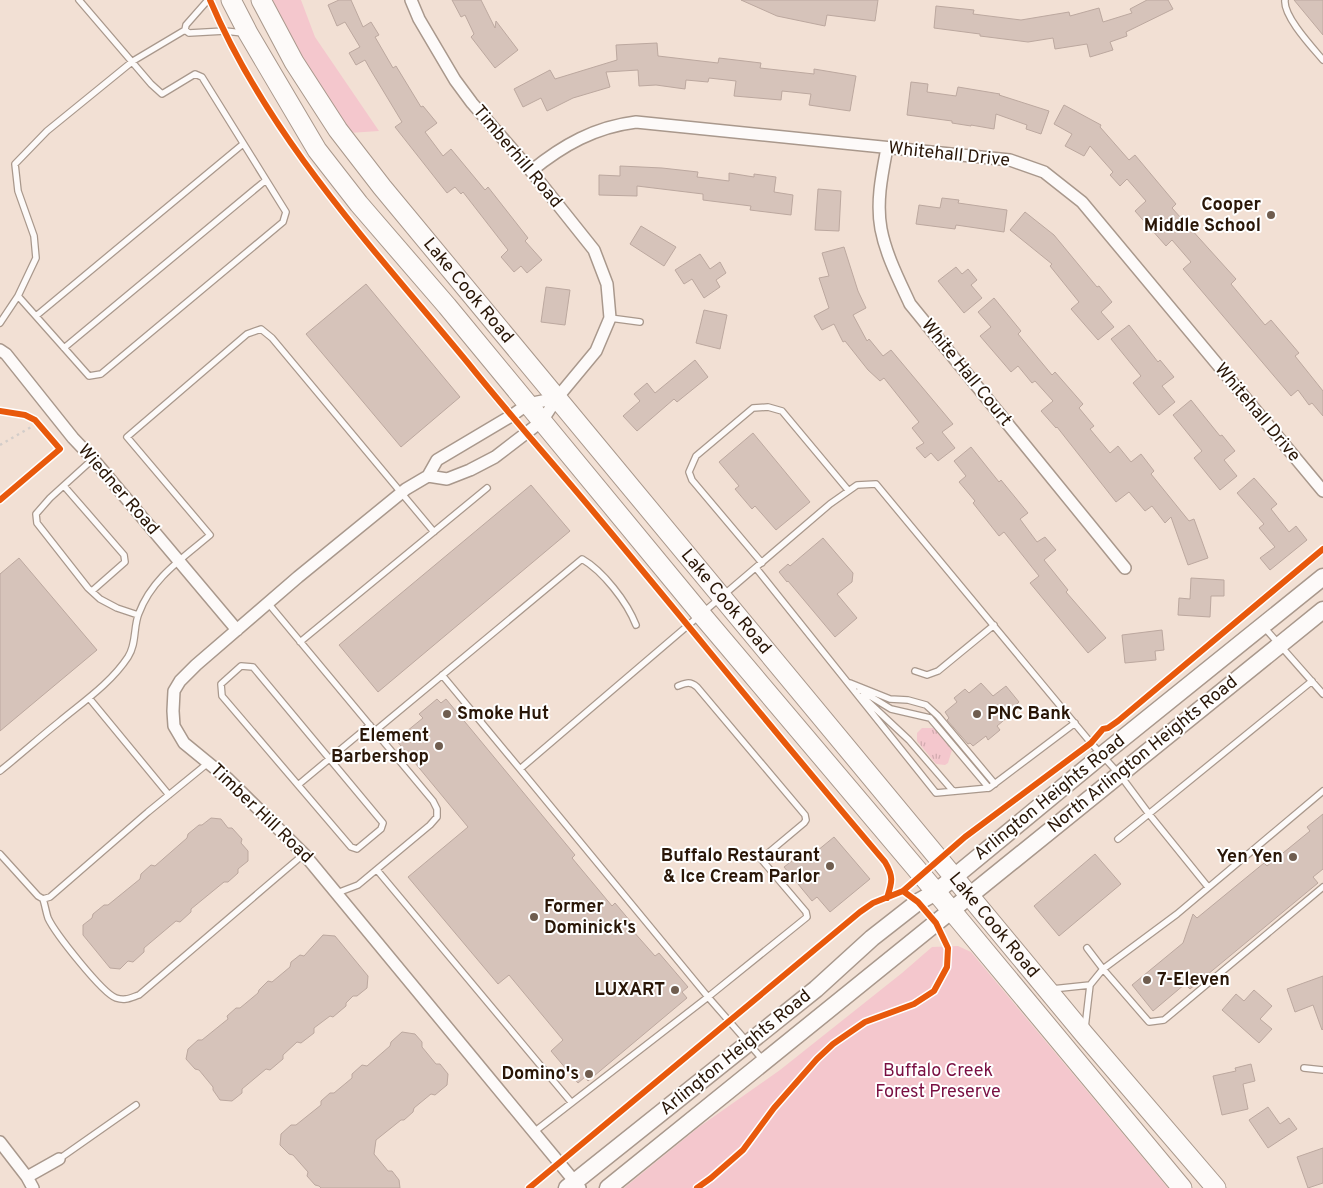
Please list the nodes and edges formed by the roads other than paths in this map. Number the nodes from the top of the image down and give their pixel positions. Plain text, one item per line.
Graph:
1 (79, 0) edge
2 (208, 0) edge
3 (231, 0) edge
4 (261, 0) edge
5 (411, 0) edge
6 (1285, 0) edge
7 (185, 30) junction
8 (248, 33) junction
9 (1323, 60) edge
10 (132, 61) junction
11 (243, 144) junction
12 (886, 148) junction
13 (531, 171) junction
14 (266, 180) junction
15 (18, 296) junction
16 (36, 316) junction
17 (610, 318) junction
18 (640, 322) dead end
19 (0, 323) edge
20 (64, 348) junction
21 (0, 350) edge
22 (557, 398) junction
23 (528, 404) junction
24 (542, 422) junction
25 (93, 459) junction
26 (428, 476) junction
27 (64, 486) junction
28 (487, 488) dead end
29 (848, 490) junction
30 (1323, 491) edge
31 (402, 493) junction
32 (434, 532) junction
33 (179, 561) junction
34 (762, 563) junction
35 (756, 568) junction
36 (1125, 568) dead end
37 (1323, 577) edge
38 (92, 591) junction
39 (722, 596) junction
40 (268, 603) junction
41 (1323, 610) edge
42 (701, 614) junction
43 (138, 615) junction
44 (636, 625) dead end
45 (994, 625) junction
46 (1263, 626) junction
47 (237, 630) junction
48 (300, 642) junction
49 (1280, 645) junction
50 (915, 671) dead end
51 (442, 675) junction
52 (1312, 681) junction
53 (848, 683) junction
54 (678, 686) dead end
55 (1323, 694) edge
56 (89, 698) junction
57 (1075, 723) junction
58 (370, 725) junction
59 (375, 731) junction
60 (1102, 755) junction
61 (329, 759) junction
62 (208, 763) junction
63 (520, 769) junction
64 (0, 771) edge
65 (1120, 775) junction
66 (298, 786) junction
67 (992, 786) junction
68 (1323, 790) edge
69 (953, 791) junction
70 (169, 795) junction
71 (1149, 814) junction
72 (1118, 840) dead end
73 (0, 854) edge
74 (304, 854) junction
75 (377, 870) junction
76 (954, 877) junction
77 (1208, 887) junction
78 (1323, 887) edge
79 (936, 892) junction
80 (337, 893) junction
81 (43, 899) junction
82 (962, 902) junction
83 (1087, 948) dead end
84 (1103, 969) junction
85 (1090, 985) junction
86 (1048, 990) junction
87 (708, 997) junction
88 (1084, 1034) junction
89 (748, 1043) junction
90 (764, 1062) junction
91 (1304, 1068) dead end
92 (1323, 1070) edge
93 (571, 1102) junction
94 (136, 1105) dead end
95 (534, 1132) junction
96 (0, 1142) edge
97 (59, 1159) joint
98 (27, 1177) junction
99 (574, 1186) edge
100 (32, 1188) edge
101 (608, 1188) edge
102 (1182, 1188) edge
103 (1216, 1188) edge

1 - 10 lane
2 - 7 lane
3 - 8 main road, Lake Cook Road
4 - 22 main road, Lake Cook Road
5 - 13 street, Timberhill Road
6 - 9 lane
7 - 8 lane
7 - 10 lane
8 - 23 main road, Lake Cook Road
10 - 11 lane
10 - 15 lane
11 - 14 lane
11 - 16 lane
12 - 13 street, Whitehall Drive
12 - 30 street, Whitehall Drive
12 - 36 street, White Hall Court
13 - 17 street, Timberhill Road
14 - 20 lane
14 - 20 lane
15 - 16 lane
15 - 19 lane
16 - 20 lane
17 - 18 lane
17 - 22 street, Timberhill Road
21 - 25 street, Wiedner Road
22 - 23 street, Timber Hill Road
22 - 24 street
22 - 39 main road, Lake Cook Road
23 - 24 main road, Lake Cook Road
23 - 26 street, Timber Hill Road
24 - 26 street
24 - 42 main road, Lake Cook Road
25 - 27 lane
25 - 33 street, Wiedner Road
26 - 31 street, Timber Hill Road
27 - 38 lane
27 - 38 lane
28 - 32 lane
29 - 34 lane
29 - 34 lane
29 - 45 lane
31 - 32 lane
31 - 33 lane
31 - 40 street, Timber Hill Road
32 - 48 lane
33 - 43 lane
33 - 47 street, Wiedner Road
34 - 35 lane
35 - 39 lane
35 - 53 lane
37 - 46 main road, Arlington Heights Road
38 - 43 lane
39 - 42 lane
39 - 76 main road, Lake Cook Road
40 - 47 street, Timber Hill Road
40 - 48 lane
41 - 49 main road, North Arlington Heights Road
42 - 63 lane
42 - 79 main road, Lake Cook Road
43 - 56 lane
44 - 51 lane
45 - 50 lane
45 - 57 lane
46 - 49 lane
46 - 60 main road, Arlington Heights Road
47 - 62 street, Timber Hill Road
48 - 58 lane
49 - 52 lane
49 - 65 main road, North Arlington Heights Road
51 - 59 lane
51 - 63 lane
52 - 55 lane
52 - 71 lane
53 - 67 lane
53 - 67 lane
53 - 69 lane
53 - 69 lane
54 - 87 lane
56 - 64 lane
56 - 70 lane
57 - 60 lane
57 - 67 lane
58 - 59 lane
58 - 61 lane
59 - 75 lane
60 - 65 lane
60 - 76 main road, Arlington Heights Road
61 - 66 lane
61 - 66 lane
61 - 66 lane
62 - 70 lane
62 - 74 street, Timber Hill Road
63 - 87 lane
65 - 71 lane
65 - 82 main road, North Arlington Heights Road
67 - 69 lane
68 - 77 lane
70 - 81 lane
71 - 72 lane
71 - 77 lane
73 - 81 lane
74 - 80 street, Timber Hill Road
74 - 81 lane
75 - 80 lane
75 - 93 lane
76 - 79 main road, Arlington Heights Road
76 - 82 main road, Lake Cook Road
77 - 84 lane
78 - 84 lane
79 - 82 main road, Lake Cook Road
79 - 89 main road, Arlington Heights Road
80 - 95 street, Timber Hill Road
82 - 86 main road, Lake Cook Road
82 - 90 main road, Arlington Heights Road
82 - 102 main road, Lake Cook Road
83 - 84 lane
84 - 85 lane
85 - 86 lane
85 - 88 lane
86 - 88 main road, Lake Cook Road
87 - 89 lane
87 - 93 lane
88 - 103 main road, Lake Cook Road
89 - 90 lane
89 - 99 main road, Arlington Heights Road
90 - 101 main road, Arlington Heights Road
91 - 92 lane
93 - 95 lane
94 - 97 lane
95 - 99 street, Timber Hill Road
96 - 98 street
97 - 98 street
98 - 100 street

